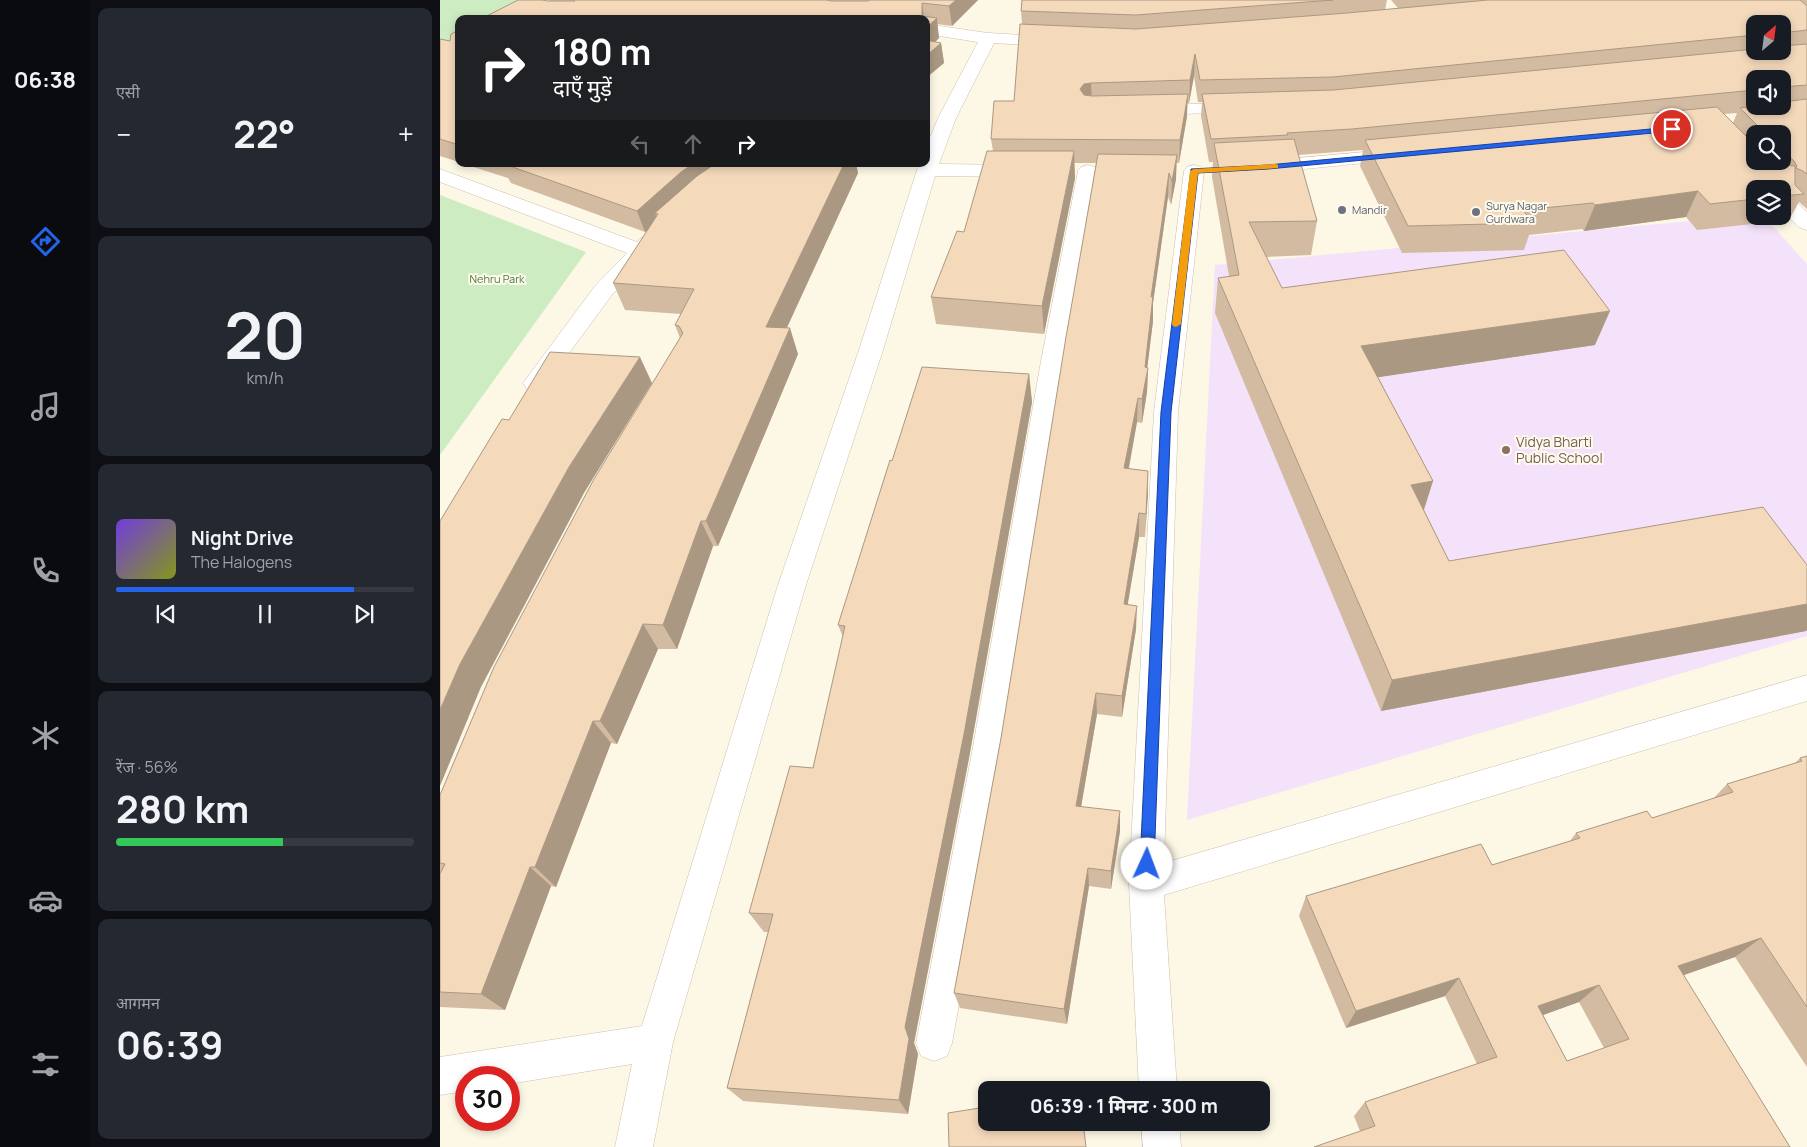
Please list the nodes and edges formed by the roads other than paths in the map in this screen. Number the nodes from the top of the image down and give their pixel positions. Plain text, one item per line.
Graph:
1 (930, 30) edge
2 (988, 38) junction
3 (1071, 42) edge
4 (1251, 108) edge
5 (1132, 111) edge
6 (936, 118) edge
7 (930, 153) edge
8 (1416, 153) edge
9 (928, 167) edge
10 (1250, 168) edge
11 (927, 170) junction
12 (1041, 171) edge
13 (1088, 171) dead end
14 (1194, 171) dead end
15 (440, 175) edge
16 (1791, 208) edge
17 (668, 224) edge
18 (1807, 224) edge
19 (639, 250) junction
20 (524, 400) edge
21 (1807, 688) edge
22 (1146, 884) junction
23 (655, 1042) junction
24 (934, 1043) dead end
25 (440, 1076) edge
26 (1157, 1081) edge
27 (1161, 1131) edge
28 (634, 1147) edge
29 (1162, 1147) edge

1 - 2 street
2 - 3 street
2 - 6 street
4 - 5 street
6 - 7 street
8 - 10 street
9 - 11 street
11 - 12 street
11 - 23 street
13 - 24 street
14 - 22 street
15 - 19 street
16 - 18 street
17 - 19 street
19 - 20 street
21 - 22 street
22 - 26 street
23 - 25 street
23 - 28 street
27 - 29 street

